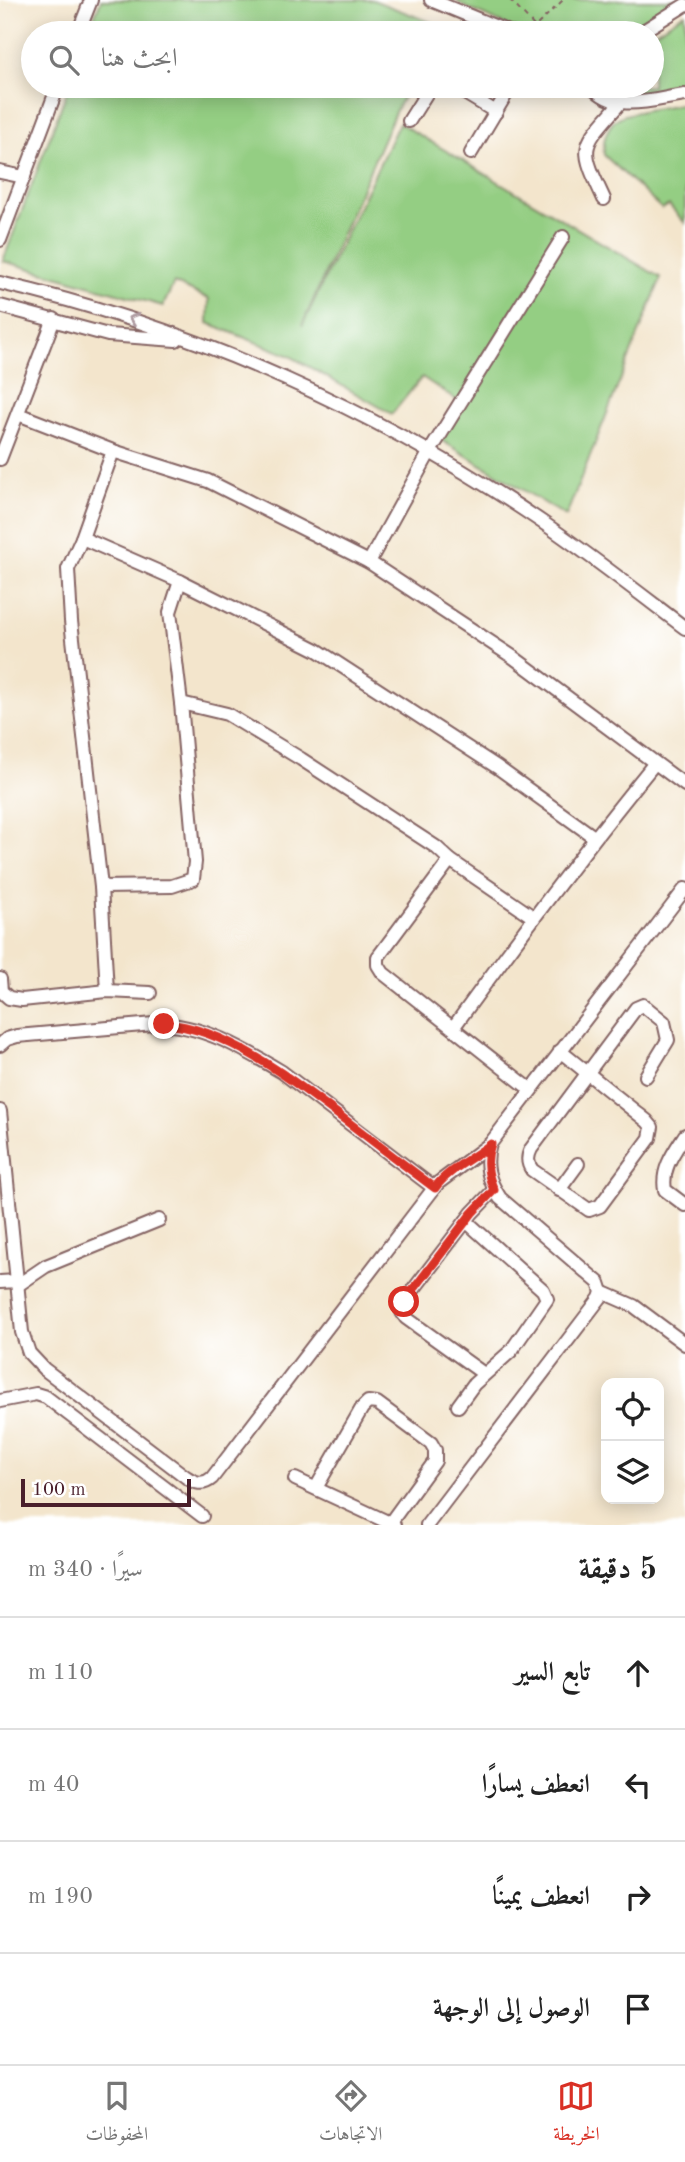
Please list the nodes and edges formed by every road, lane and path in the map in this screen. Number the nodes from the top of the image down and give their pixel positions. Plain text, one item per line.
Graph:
1 (91, 0) edge
2 (431, 0) edge
3 (510, 0) edge
4 (563, 0) edge
5 (685, 5) edge
6 (83, 21) edge
7 (482, 21) edge
8 (529, 21) edge
9 (541, 21) edge
10 (659, 21) edge
11 (685, 95) edge
12 (54, 98) edge
13 (423, 98) edge
14 (473, 98) edge
15 (504, 98) edge
16 (605, 98) edge
17 (661, 98) edge
18 (664, 98) edge
19 (620, 103) junction
20 (496, 112) junction
21 (409, 121) dead end
22 (471, 153) dead end
23 (0, 172) edge
24 (24, 177) junction
25 (604, 199) dead end
26 (563, 237) dead end
27 (0, 240) edge
28 (0, 284) edge
29 (0, 306) edge
30 (54, 319) junction
31 (197, 344) junction
32 (18, 414) junction
33 (113, 451) junction
34 (429, 453) junction
35 (0, 458) edge
36 (82, 538) junction
37 (369, 562) junction
38 (180, 581) junction
39 (685, 628) edge
40 (181, 703) junction
41 (654, 764) junction
42 (685, 785) edge
43 (594, 837) junction
44 (450, 860) junction
45 (101, 887) junction
46 (685, 890) edge
47 (533, 917) junction
48 (0, 979) edge
49 (107, 991) junction
50 (150, 993) dead end
51 (453, 1028) junction
52 (0, 1045) edge
53 (560, 1051) junction
54 (588, 1073) junction
55 (646, 1076) dead end
56 (530, 1089) junction
57 (0, 1111) edge
58 (1, 1132) edge
59 (685, 1135) edge
60 (491, 1144) junction
61 (578, 1164) dead end
62 (435, 1188) junction
63 (494, 1190) junction
64 (559, 1190) junction
65 (685, 1205) edge
66 (159, 1220) dead end
67 (466, 1221) junction
68 (0, 1282) edge
69 (17, 1283) junction
70 (602, 1292) junction
71 (685, 1344) edge
72 (484, 1374) junction
73 (0, 1399) edge
74 (458, 1406) dead end
75 (295, 1479) dead end
76 (316, 1488) junction
77 (202, 1516) dead end
78 (392, 1524) edge
79 (427, 1525) edge

1 - 6 street
2 - 7 street
3 - 8 path
4 - 9 path
5 - 10 street
11 - 18 street
12 - 24 street
13 - 21 street
14 - 20 street
15 - 20 street
16 - 19 street
17 - 19 street
19 - 25 street
20 - 22 street
23 - 24 street
24 - 27 street
26 - 34 street
31 -> 28 street
29 - 30 street
30 - 31 street
30 - 32 street
31 - 34 street
32 - 33 street
32 - 35 street
33 - 36 street
33 - 37 street
34 - 37 street
34 - 39 street
36 - 38 street
36 - 45 street
37 - 41 street
38 - 40 street
38 - 43 street
40 - 44 street
40 - 45 street
41 - 42 street
41 - 43 street
43 - 47 street
44 - 47 street
44 - 51 street
45 - 49 street
46 - 53 street
47 - 51 street
48 - 49 street
49 - 50 street
51 - 56 street
52 - 62 street
53 - 54 street
53 - 56 street
54 - 55 street
54 - 64 street
54 - 64 street
56 - 60 street
57 - 58 street
58 - 69 street
59 - 65 street
60 - 62 street
60 - 63 street
61 - 64 street
62 - 69 street
63 - 67 street
63 - 70 street
66 - 69 street
67 - 72 street
67 - 72 street
68 - 69 street
70 - 71 street
70 - 79 street
72 - 74 street
73 - 77 street
75 - 76 street
76 - 78 street
76 - 78 street

